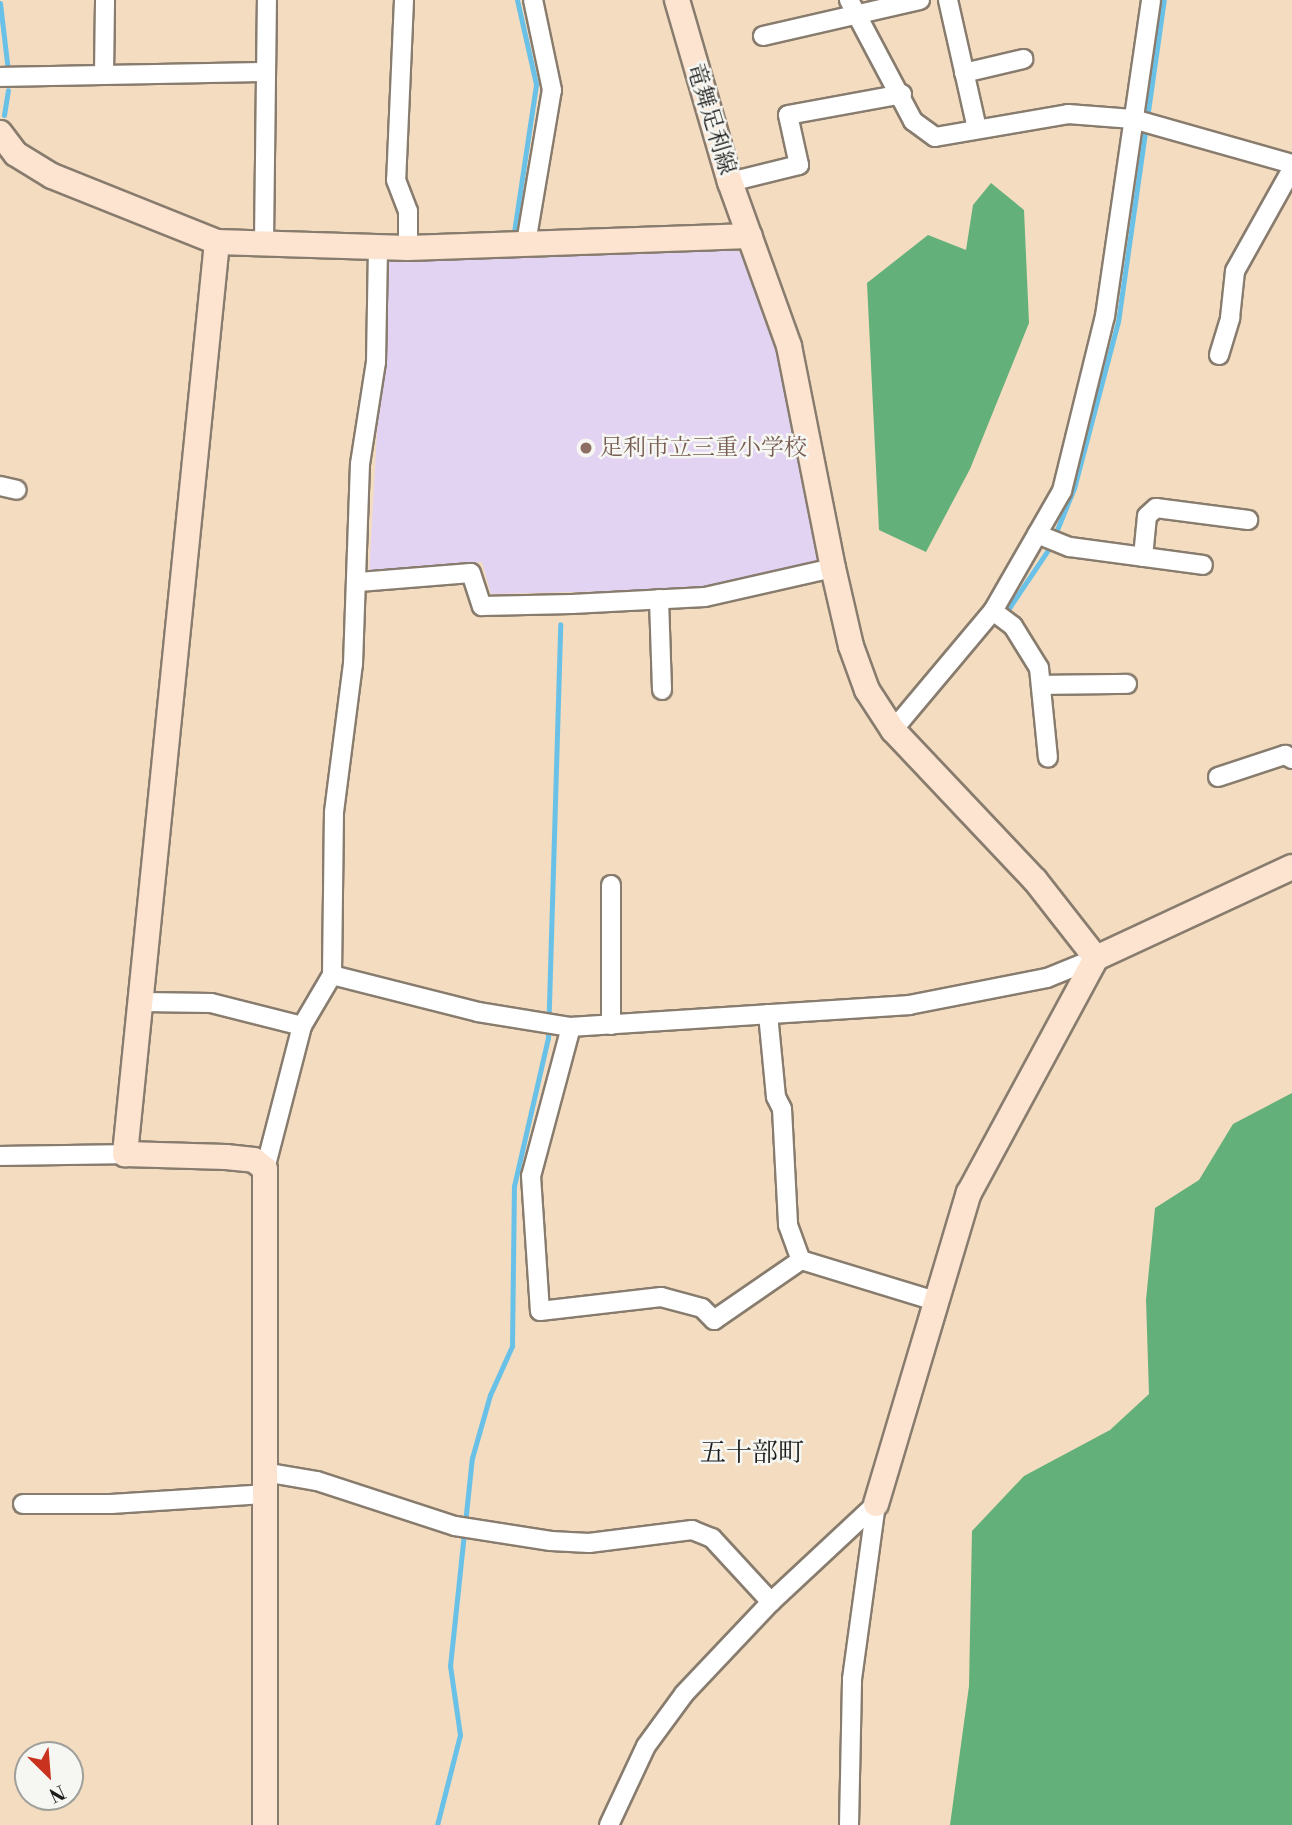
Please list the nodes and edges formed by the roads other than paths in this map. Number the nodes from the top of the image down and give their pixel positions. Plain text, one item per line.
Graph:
1 (105, 0) edge
2 (267, 0) edge
3 (404, 0) edge
4 (533, 0) edge
5 (677, 0) edge
6 (920, 0) edge
7 (948, 0) edge
8 (1151, 0) edge
9 (853, 7) edge
10 (763, 36) dead end
11 (1023, 59) dead end
12 (266, 72) junction
13 (964, 73) junction
14 (104, 74) junction
15 (0, 77) edge
16 (902, 94) junction
17 (1133, 119) junction
18 (977, 129) junction
19 (0, 133) edge
20 (1292, 166) edge
21 (730, 183) junction
22 (750, 236) junction
23 (264, 241) junction
24 (217, 242) junction
25 (526, 243) junction
26 (378, 246) junction
27 (408, 247) junction
28 (1219, 355) dead end
29 (1248, 520) dead end
30 (1038, 534) junction
31 (1143, 557) junction
32 (1203, 565) dead end
33 (833, 568) junction
34 (359, 582) junction
35 (659, 599) junction
36 (993, 611) junction
37 (1127, 684) dead end
38 (1043, 685) junction
39 (662, 690) dead end
40 (893, 730) junction
41 (1048, 758) dead end
42 (1292, 759) edge
43 (1218, 777) dead end
44 (1292, 867) edge
45 (611, 885) dead end
46 (1096, 958) junction
47 (332, 975) junction
48 (143, 1002) junction
49 (768, 1014) junction
50 (611, 1025) junction
51 (302, 1026) junction
52 (570, 1027) junction
53 (125, 1154) junction
54 (0, 1156) edge
55 (265, 1169) junction
56 (801, 1260) junction
57 (935, 1301) junction
58 (264, 1483) junction
59 (23, 1504) dead end
60 (876, 1504) junction
61 (771, 1602) junction
62 (265, 1825) edge
63 (609, 1825) edge
64 (849, 1825) edge

1 - 14 street
2 - 12 street
3 - 27 street
4 - 25 street
5 - 21 street, 竜舞足利線
6 - 9 street
7 - 13 street
8 - 17 street
9 - 10 street
9 - 16 street
11 - 13 street
12 - 14 street
12 - 23 street
13 - 18 street
14 - 15 street
16 - 18 street
16 - 21 street
17 - 18 street
17 - 20 street
17 - 30 street
19 - 24 street
20 - 28 street
21 - 22 street, 竜舞足利線
22 - 25 street
22 - 33 street, 竜舞足利線
23 - 24 street
23 - 26 street
24 - 48 street
25 - 27 street
26 - 27 street
26 - 34 street
29 - 31 street
30 - 31 street
30 - 36 street
31 - 32 street
33 - 35 street
33 - 40 street, 竜舞足利線
34 - 35 street
34 - 47 street
35 - 39 street
36 - 38 street
36 - 40 street
37 - 38 street
38 - 41 street
40 - 46 street, 竜舞足利線
42 - 43 street
44 - 46 street
45 - 50 street
46 - 49 street
46 - 57 street
47 - 51 street
47 - 52 street
48 - 51 street
48 - 53 street
49 - 50 street
49 - 56 street
50 - 52 street
51 - 55 street
52 - 56 street
53 - 54 street
53 - 55 street
55 - 58 street
56 - 57 street
57 - 60 street
58 - 59 street
58 - 61 street
58 - 62 street
60 - 61 street
60 - 64 street
61 - 63 street

